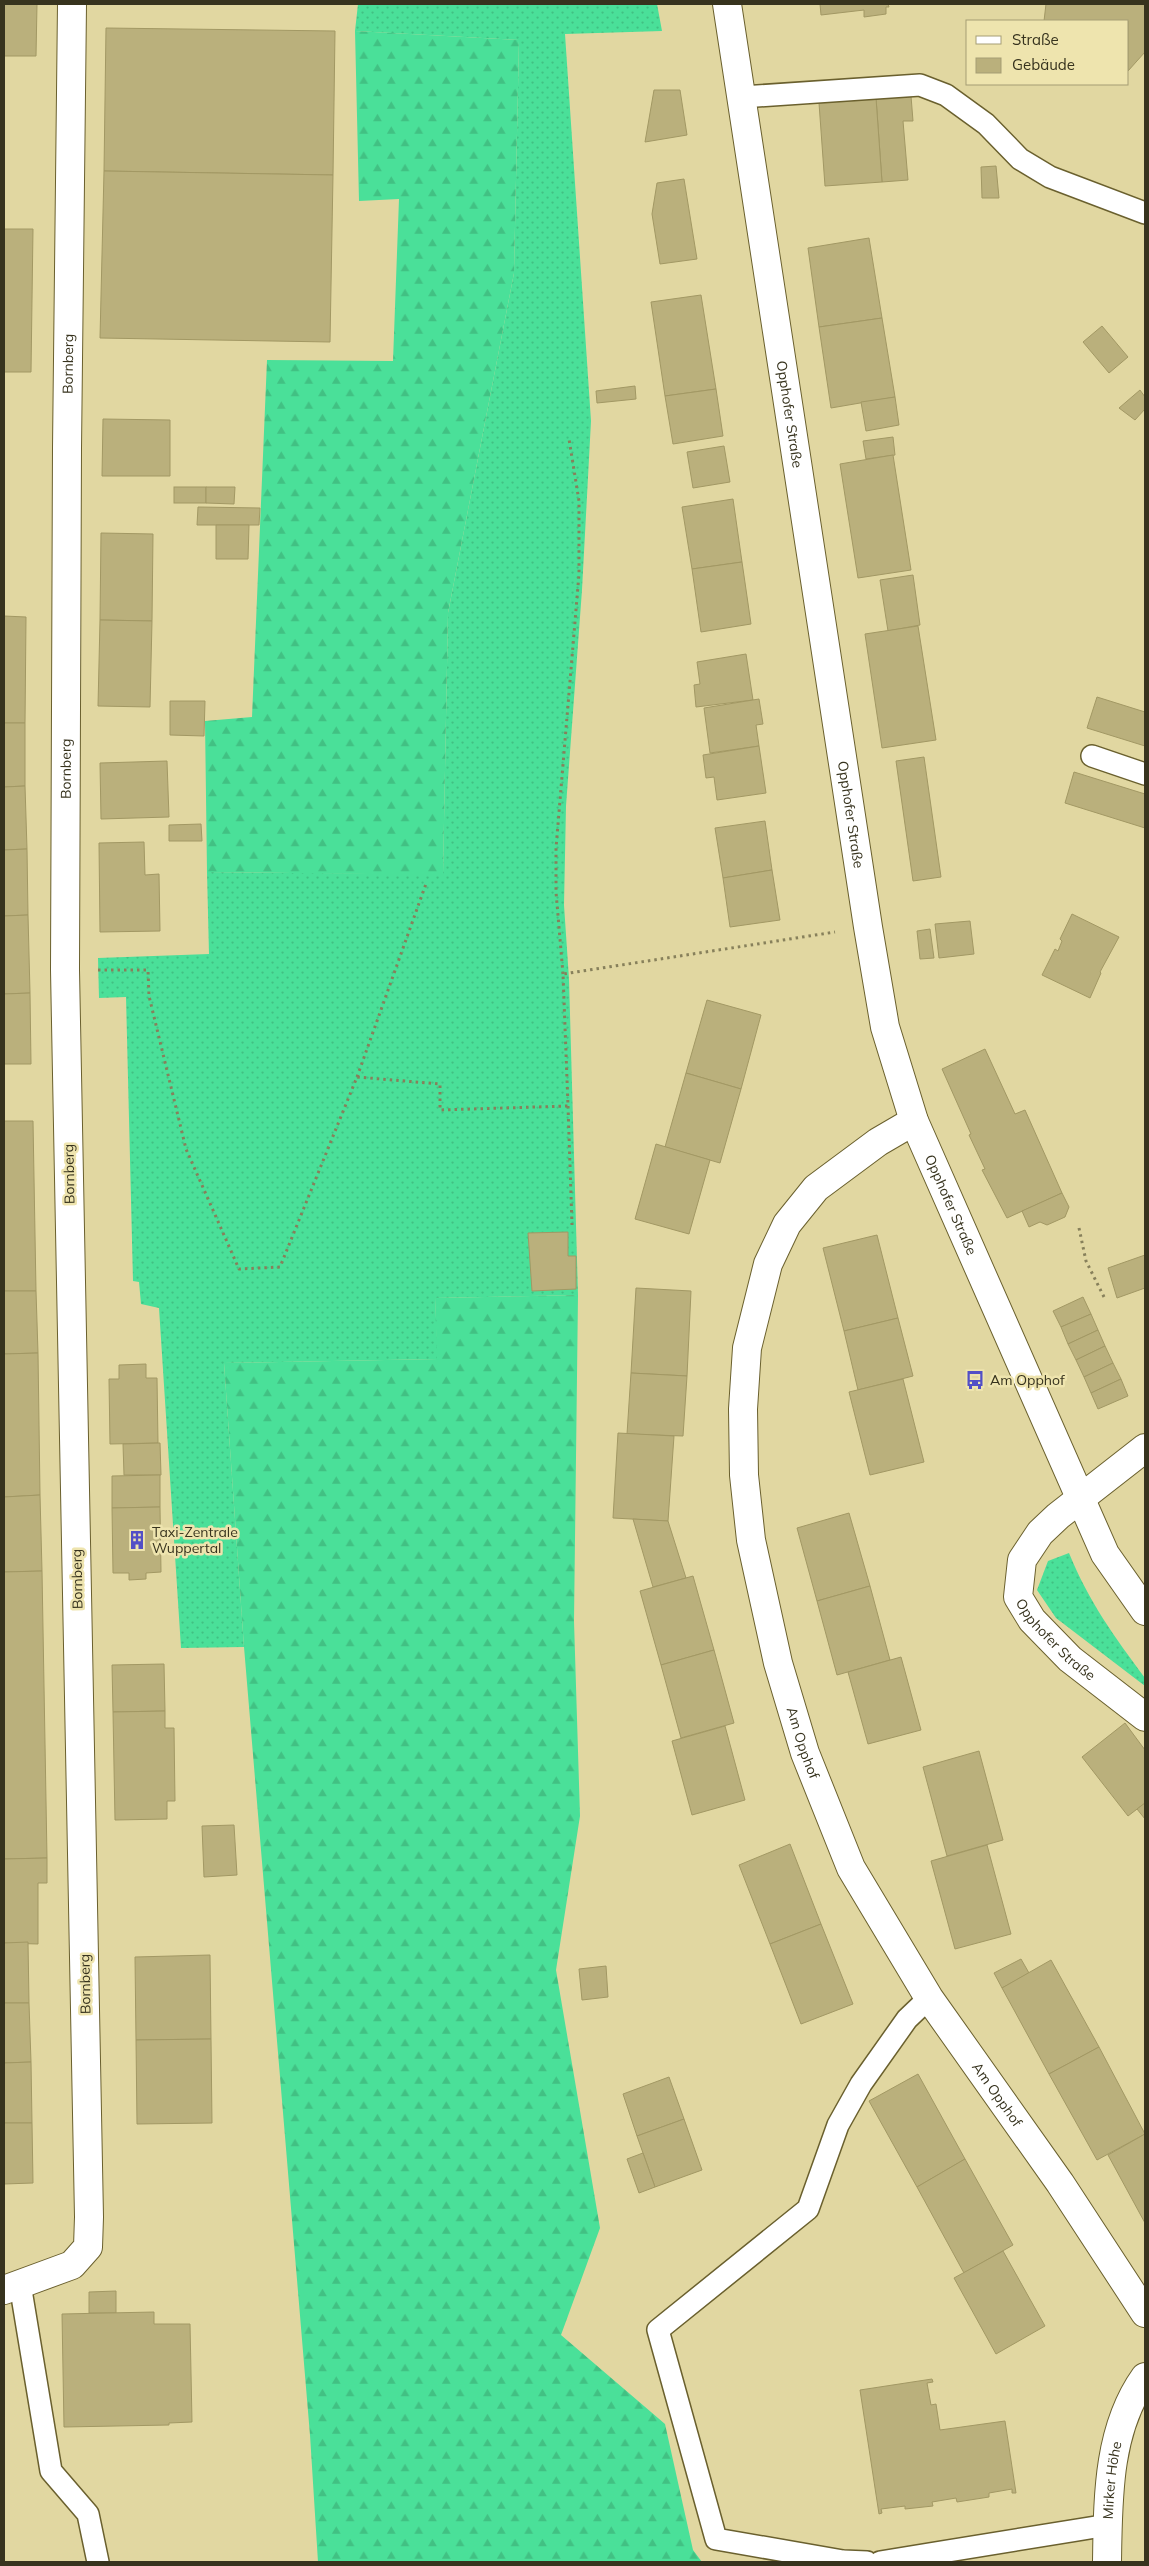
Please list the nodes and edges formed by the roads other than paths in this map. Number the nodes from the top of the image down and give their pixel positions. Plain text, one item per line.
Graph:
1 (72, 4) edge
2 (727, 4) edge
3 (742, 97) junction
4 (1145, 213) edge
5 (1092, 756) dead end
6 (1145, 774) edge
7 (914, 1121) junction
8 (1145, 1448) edge
9 (1080, 1499) junction
10 (1145, 1611) edge
11 (1145, 1717) edge
12 (929, 1998) junction
13 (12, 2287) edge
14 (1145, 2313) edge
15 (1138, 2388) edge
16 (1108, 2526) junction
17 (98, 2562) edge
18 (867, 2562) edge
19 (880, 2562) edge
20 (1107, 2562) edge

1 - 13 street, Bornberg
2 - 3 street, Opphofer Straße
3 - 4 lane
3 - 7 street, Opphofer Straße
5 - 6 lane
7 - 9 street, Opphofer Straße
7 - 12 street, Am Opphof
8 - 9 street
9 - 10 street, Opphofer Straße
9 - 11 street, Opphofer Straße
12 - 14 street, Am Opphof
12 - 18 lane
13 - 17 lane
15 - 16 street, Mirker Höhe
16 - 19 lane
16 - 20 street, Mirker Höhe

